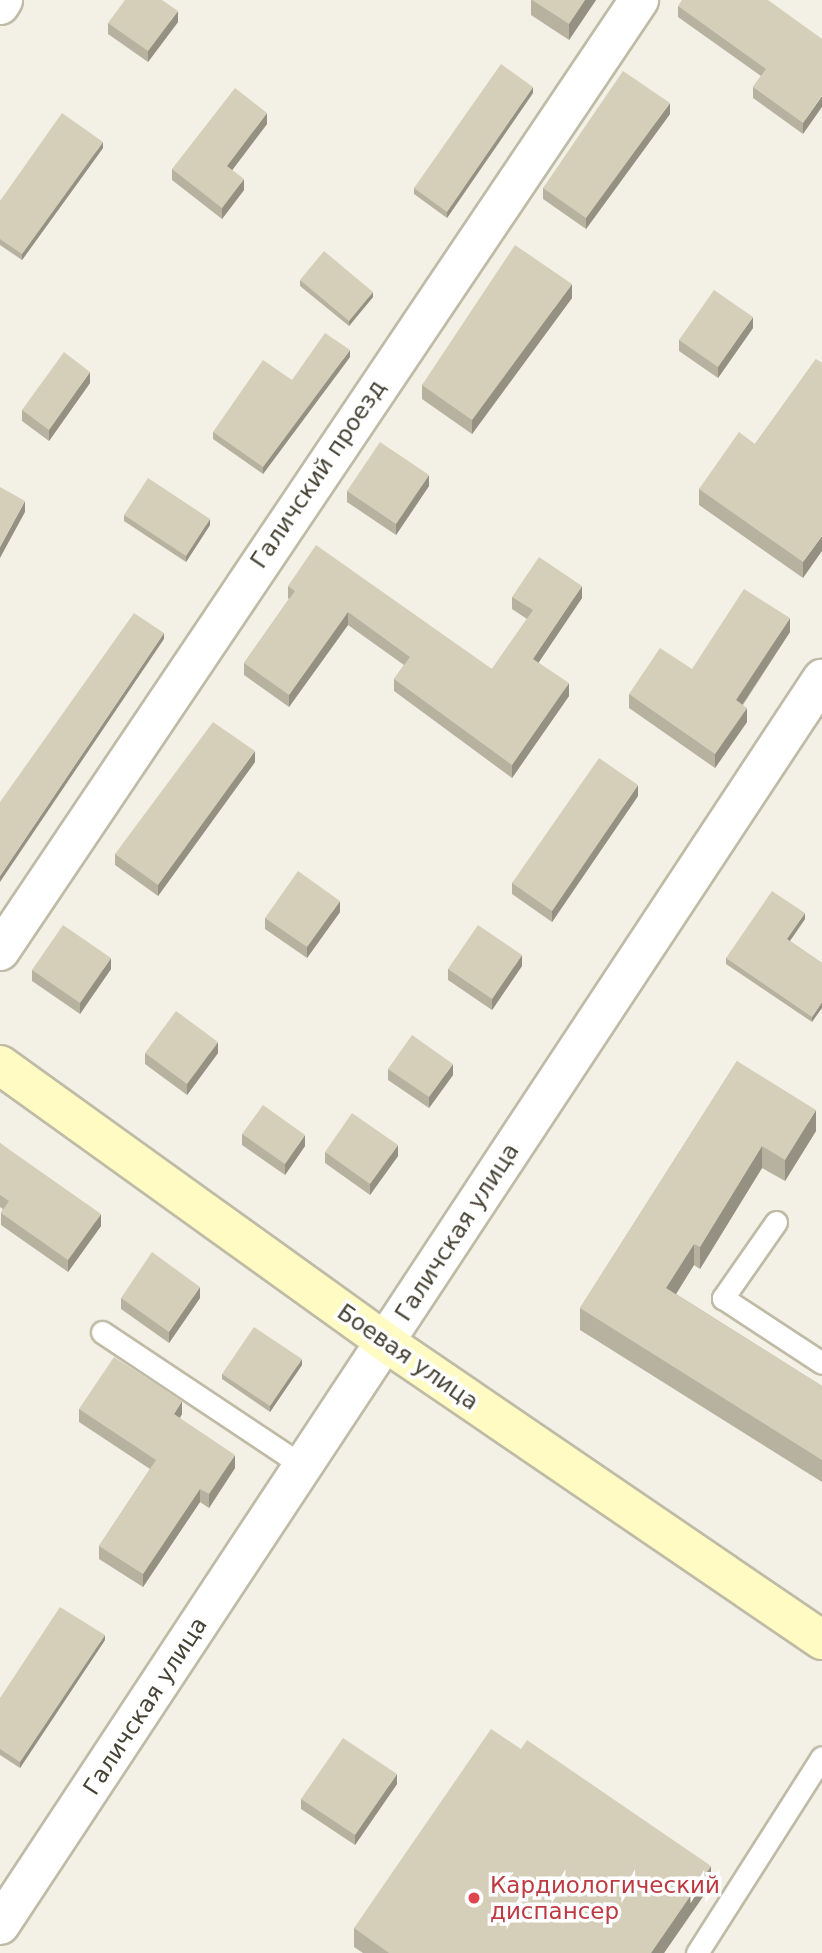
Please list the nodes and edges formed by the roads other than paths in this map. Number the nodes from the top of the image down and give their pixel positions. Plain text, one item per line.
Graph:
1 (3, 0) edge
2 (639, 0) edge
3 (0, 5) edge
4 (822, 679) edge
5 (0, 951) edge
6 (0, 1065) edge
7 (776, 1222) dead end
8 (102, 1332) dead end
9 (385, 1342) junction
10 (822, 1363) edge
11 (303, 1466) junction
12 (822, 1640) edge
13 (822, 1756) edge
14 (0, 1925) edge
15 (697, 1953) edge

1 - 3 street
2 - 5 street, Галичский проезд
4 - 9 street, Галичская улица
6 - 9 street, Боевая улица
7 - 10 lane
8 - 11 lane
9 - 11 street, Галичская улица
9 - 12 street, Боевая улица
11 - 14 street, Галичская улица
13 - 15 lane

